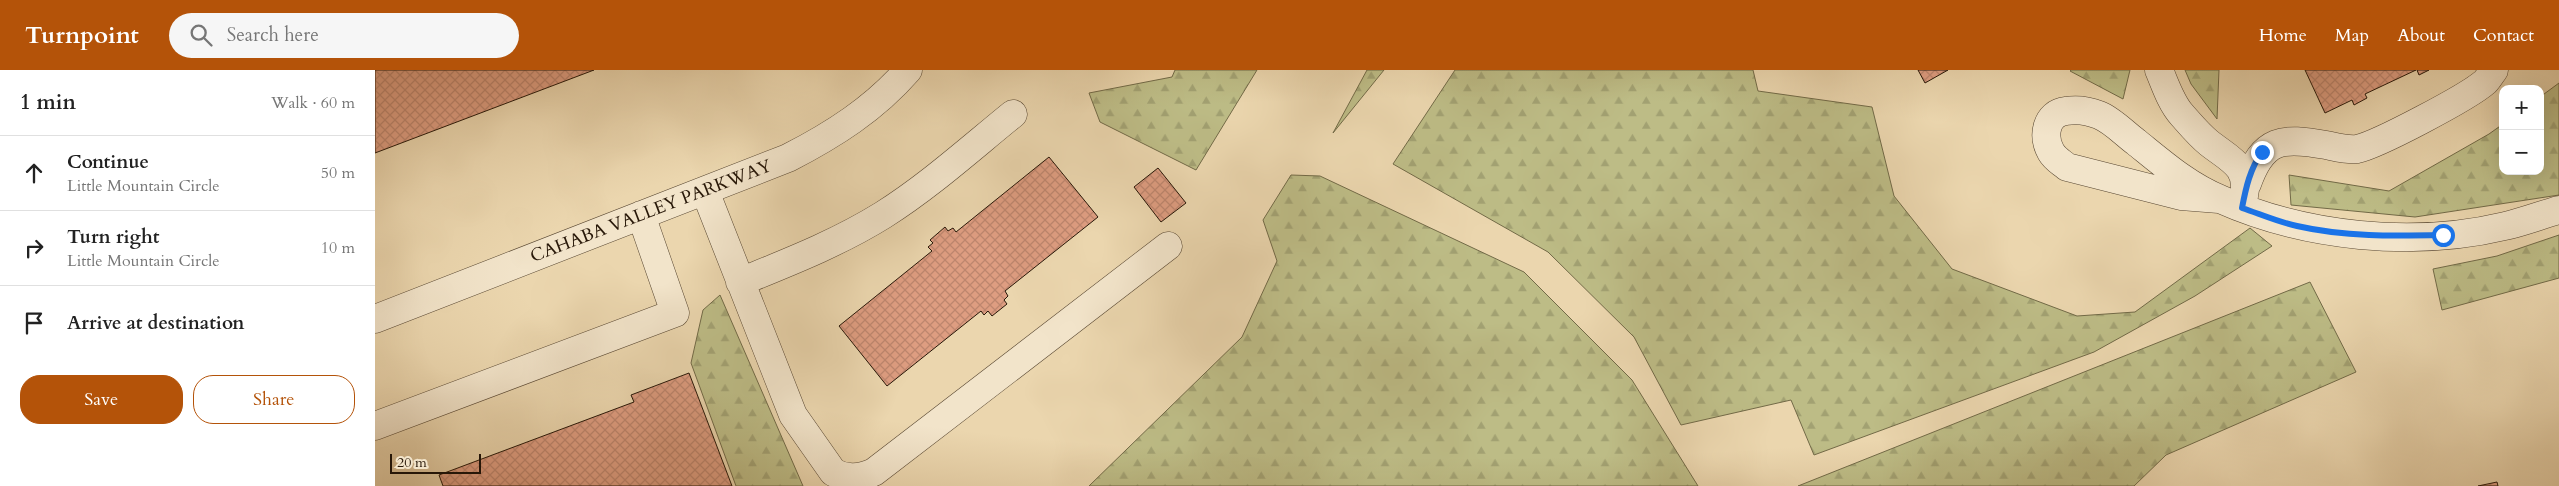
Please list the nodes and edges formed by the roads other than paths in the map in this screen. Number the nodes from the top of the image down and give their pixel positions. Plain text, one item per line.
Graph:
1 (908, 70) edge
2 (2159, 70) edge
3 (2494, 70) edge
4 (1013, 114) dead end
5 (705, 191) junction
6 (2236, 197) junction
7 (2559, 210) edge
8 (641, 216) junction
9 (1168, 246) dead end
10 (740, 282) junction
11 (375, 319) edge
12 (375, 426) edge

1 - 5 street, CAHABA VALLEY PARKWAY
2 - 6 street
3 - 6 street
4 - 10 street
5 - 8 street, CAHABA VALLEY PARKWAY
5 - 10 street
6 - 6 street
6 - 7 street
8 - 11 street, CAHABA VALLEY PARKWAY
8 - 12 street
9 - 10 street

